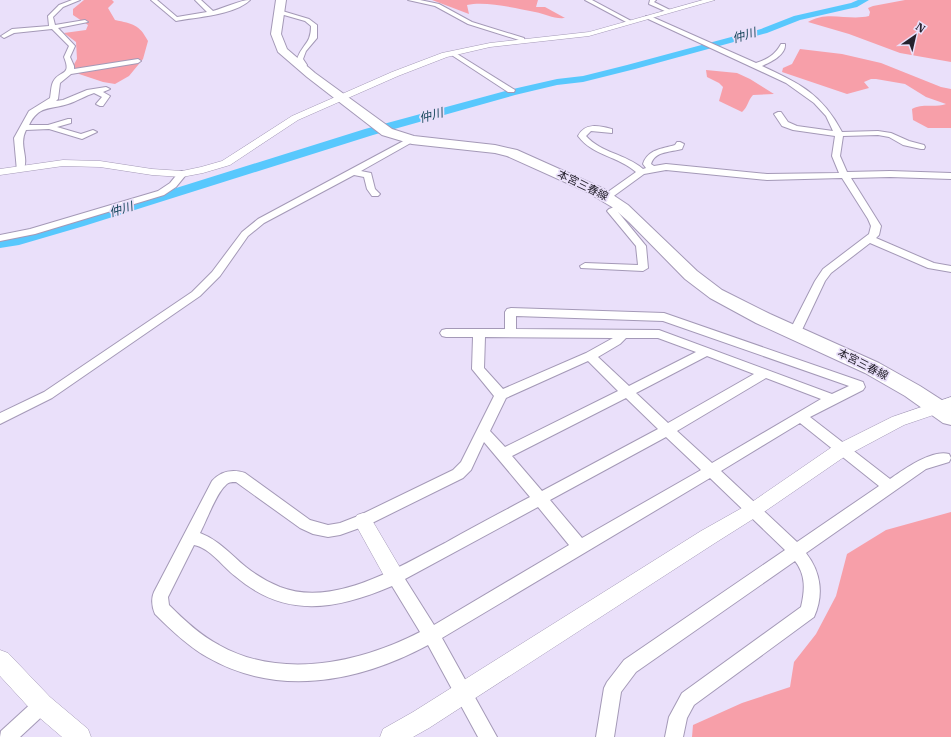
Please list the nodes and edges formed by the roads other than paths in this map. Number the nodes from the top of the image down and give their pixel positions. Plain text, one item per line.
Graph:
1 (77, 0) edge
2 (154, 0) edge
3 (208, 0) edge
4 (247, 0) edge
5 (410, 0) edge
6 (588, 0) edge
7 (652, 0) edge
8 (711, 0) edge
9 (199, 1) edge
10 (280, 6) edge
11 (668, 11) junction
12 (211, 12) junction
13 (648, 16) junction
14 (85, 22) dead end
15 (630, 22) junction
16 (53, 27) junction
17 (2, 34) edge
18 (522, 41) junction
19 (1, 43) edge
20 (783, 45) dead end
21 (452, 53) junction
22 (138, 61) dead end
23 (755, 66) junction
24 (302, 69) junction
25 (68, 72) junction
26 (106, 89) dead end
27 (511, 90) dead end
28 (95, 91) junction
29 (341, 98) junction
30 (100, 104) dead end
31 (46, 105) junction
32 (778, 114) dead end
33 (68, 121) dead end
34 (49, 126) junction
35 (24, 128) junction
36 (609, 131) dead end
37 (93, 132) dead end
38 (838, 134) junction
39 (412, 140) junction
40 (680, 144) dead end
41 (921, 147) dead end
42 (651, 168) junction
43 (20, 169) junction
44 (0, 172) edge
45 (353, 172) junction
46 (642, 172) junction
47 (182, 174) junction
48 (844, 175) junction
49 (951, 176) edge
50 (375, 194) dead end
51 (608, 196) junction
52 (622, 207) junction
53 (0, 238) edge
54 (870, 239) junction
55 (585, 266) dead end
56 (951, 269) edge
57 (795, 332) junction
58 (446, 333) dead end
59 (478, 334) junction
60 (510, 334) junction
61 (622, 335) junction
62 (706, 352) junction
63 (590, 356) junction
64 (764, 374) junction
65 (628, 392) junction
66 (501, 395) junction
67 (831, 398) junction
68 (947, 409) edge
69 (802, 417) junction
70 (0, 419) edge
71 (667, 430) junction
72 (483, 432) junction
73 (844, 450) junction
74 (503, 454) junction
75 (944, 458) dead end
76 (711, 470) junction
77 (890, 487) junction
78 (539, 498) junction
79 (755, 509) junction
80 (363, 521) junction
81 (190, 538) junction
82 (580, 547) junction
83 (796, 551) junction
84 (395, 577) junction
85 (431, 635) junction
86 (0, 661) edge
87 (463, 693) junction
88 (42, 705) junction
89 (7, 737) edge
90 (80, 737) edge
91 (390, 737) edge
92 (488, 737) edge
93 (605, 737) edge
94 (674, 737) edge

1 - 16 street
2 - 12 street
3 - 9 street
4 - 12 street
5 - 18 street
6 - 15 street
7 - 11 street
8 - 11 street
9 - 12 street
10 - 24 main road, 本宮三春線
10 - 24 street
11 - 13 street
13 - 15 street
13 - 23 street
14 - 16 street
15 - 18 street
16 - 17 street
16 - 25 street
17 - 19 street
18 - 21 street
20 - 23 street
21 - 27 street
21 - 29 street
22 - 25 street
23 - 38 street
24 - 29 main road, 本宮三春線
25 - 31 street
26 - 28 street
28 - 30 street
28 - 31 street
29 - 39 main road, 本宮三春線
29 - 47 street
31 - 35 street
32 - 38 street
33 - 34 street
34 - 35 street
34 - 37 street
35 - 43 street
36 - 46 street
38 - 41 street
38 - 48 street
39 - 45 street
39 - 51 main road, 本宮三春線
40 - 42 street
42 - 46 street
42 - 48 street
43 - 44 street
43 - 47 street
45 - 50 street
45 - 70 street
46 - 51 street
47 - 53 street
48 - 49 street
48 - 54 street
51 - 52 main road, 本宮三春線
52 - 55 street
52 - 57 main road, 本宮三春線
54 - 56 street
54 - 57 street
57 - 68 main road, 本宮三春線
58 - 59 street
59 - 60 street
59 - 66 street
60 - 61 street
60 - 67 street
61 - 62 street
61 - 63 street
62 - 64 street
62 - 65 street
63 - 65 street
63 - 66 street
64 - 67 street
64 - 71 street
65 - 71 street
65 - 74 street
66 - 72 street
67 - 69 street
68 - 73 street
69 - 73 street
69 - 76 street
71 - 76 street
71 - 78 street
72 - 74 street
72 - 80 street
73 - 77 street
73 - 79 street
74 - 78 street
75 - 77 street
76 - 79 street
76 - 82 street
77 - 83 street
78 - 82 street
78 - 84 street
79 - 83 street
79 - 87 street
80 - 81 street
80 - 84 street
81 - 84 street
81 - 85 street
82 - 85 street
83 - 93 street
83 - 94 street
84 - 85 street
85 - 87 street
86 - 88 street
87 - 91 street
87 - 92 street
88 - 89 street
88 - 90 street

